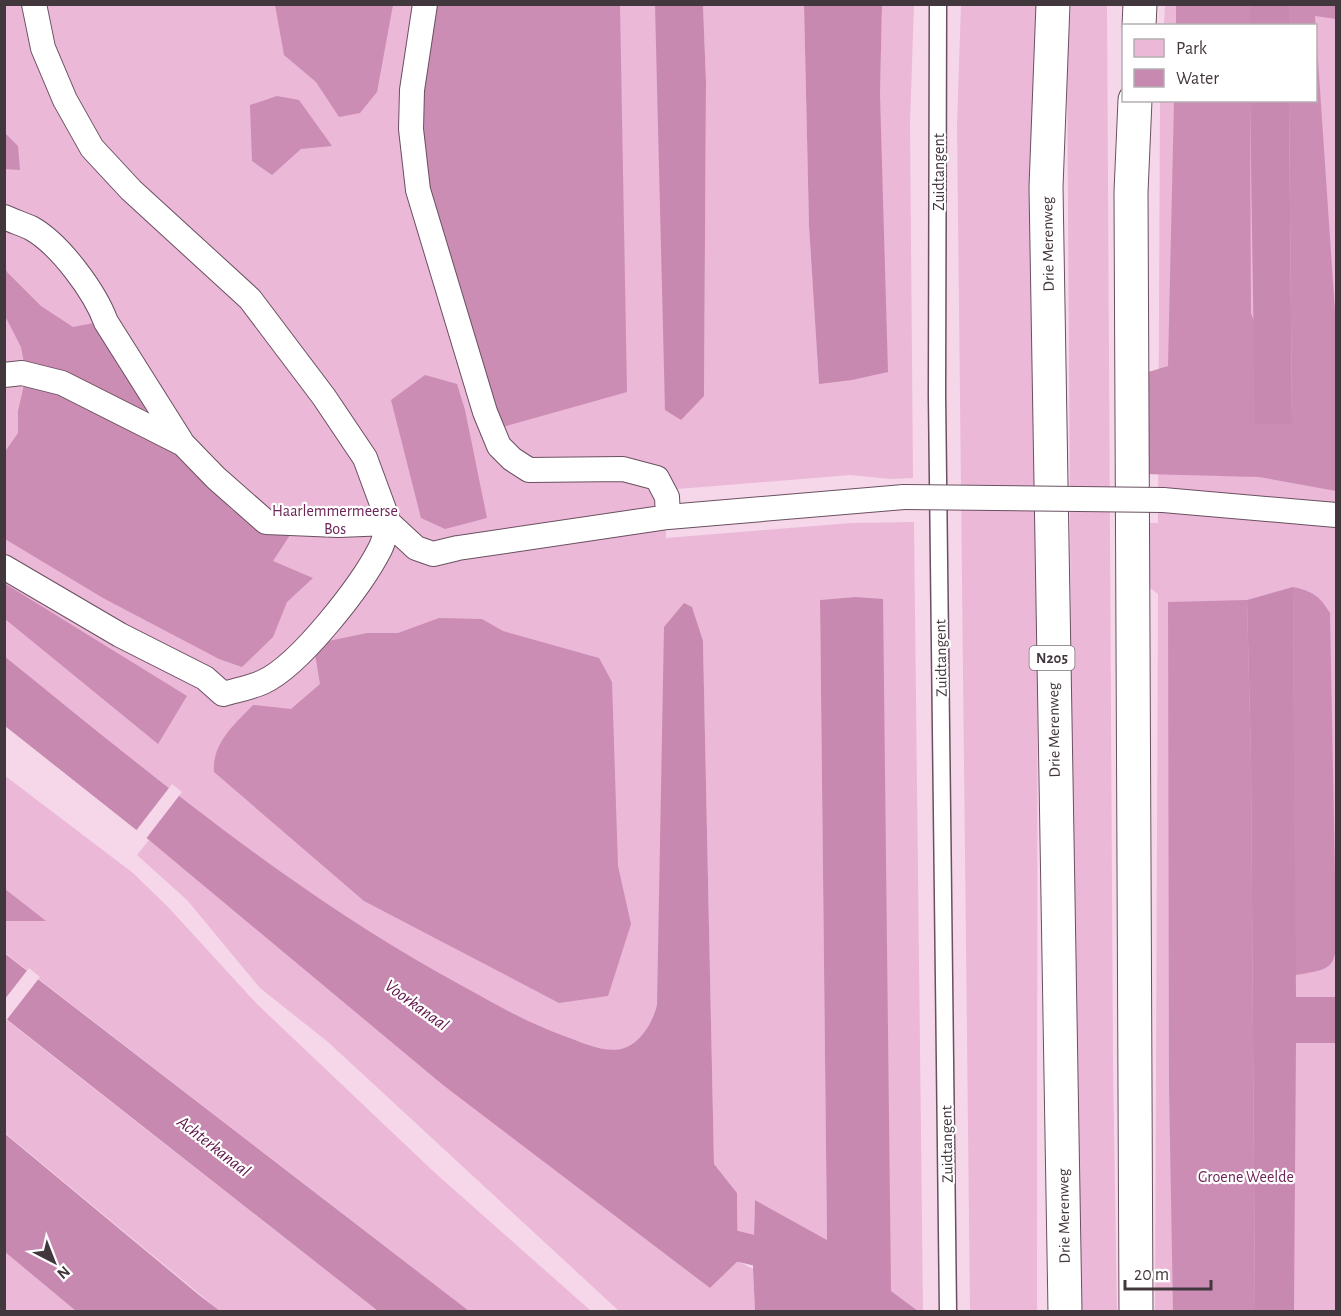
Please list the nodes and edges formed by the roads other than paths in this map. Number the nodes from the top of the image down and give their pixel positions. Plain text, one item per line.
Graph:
1 (34, 4) edge
2 (425, 4) edge
3 (938, 4) edge
4 (1053, 4) edge
5 (1140, 4) edge
6 (1139, 24) edge
7 (1135, 102) edge
8 (4, 217) edge
9 (4, 375) edge
10 (183, 444) junction
11 (1336, 515) edge
12 (668, 517) junction
13 (389, 523) junction
14 (4, 567) edge
15 (948, 1310) edge
16 (1065, 1311) edge
17 (1136, 1311) edge

1 - 13 street
2 - 12 street
3 - 15 lane, Zuidtangent
4 - 16 highway, Drie Merenweg / N205
5 - 6 highway
7 - 17 highway
8 - 10 street
9 - 10 street
10 - 13 street
11 - 12 street, bridge
12 - 13 street
13 - 14 street

